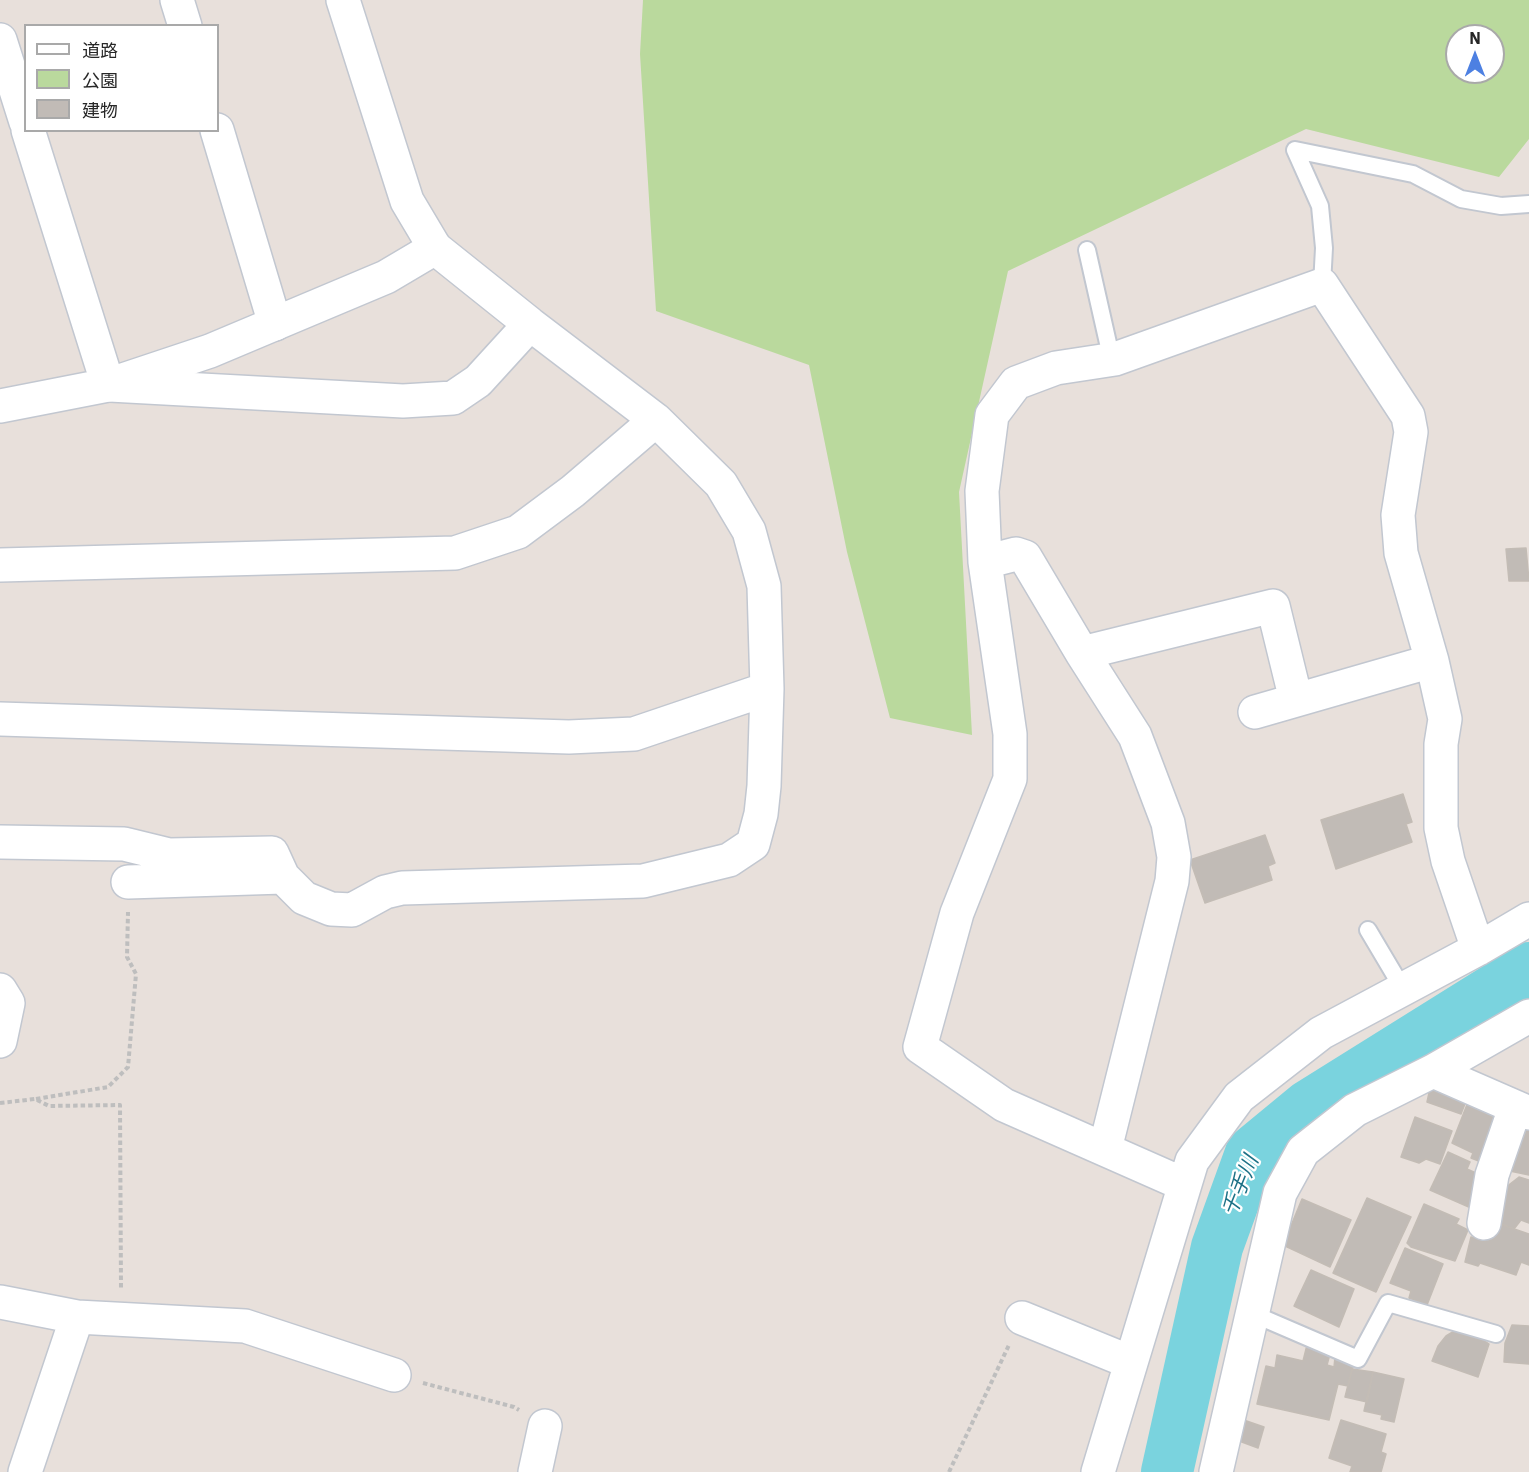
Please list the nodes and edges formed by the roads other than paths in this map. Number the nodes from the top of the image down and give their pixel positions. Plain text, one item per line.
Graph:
1 (177, 0) edge
2 (344, 0) edge
3 (184, 24) edge
4 (0, 40) edge
5 (24, 116) edge
6 (29, 132) edge
7 (217, 132) edge
8 (1529, 204) edge
9 (435, 248) junction
10 (1087, 250) dead end
11 (1322, 285) junction
12 (275, 324) junction
13 (530, 324) junction
14 (1115, 359) junction
15 (108, 385) junction
16 (0, 406) edge
17 (656, 420) junction
18 (985, 562) junction
19 (0, 565) edge
20 (1082, 653) junction
21 (1432, 661) junction
22 (767, 688) junction
23 (1296, 700) junction
24 (1255, 712) dead end
25 (0, 719) edge
26 (0, 842) edge
27 (283, 877) junction
28 (128, 882) road end
29 (1529, 919) edge
30 (1368, 930) dead end
31 (1478, 949) junction
32 (0, 990) edge
33 (1402, 990) junction
34 (1529, 1016) edge
35 (0, 1041) edge
36 (1433, 1071) junction
37 (1522, 1110) edge
38 (1105, 1149) junction
39 (1183, 1184) junction
40 (1484, 1223) dead end
41 (0, 1302) edge
42 (1251, 1313) junction
43 (77, 1317) junction
44 (1022, 1318) road end
45 (1496, 1334) dead end
46 (1130, 1362) junction
47 (394, 1375) road end
48 (545, 1426) road end
49 (25, 1472) edge
50 (534, 1472) edge
51 (1098, 1472) edge
52 (1216, 1472) edge

1 - 3 street
2 - 9 street
4 - 5 street
6 - 15 street
7 - 12 street
8 - 11 lane
9 - 12 street
9 - 13 street
10 - 14 lane
11 - 14 street
11 - 21 street
12 - 15 street
13 - 15 street
13 - 17 street
14 - 18 street
15 - 16 street
17 - 19 street
17 - 22 street
18 - 20 street
18 - 38 street
20 - 23 street
20 - 38 street
21 - 23 street
21 - 31 street
22 - 25 street
22 - 27 street
23 - 24 street
26 - 27 street
27 - 28 street
29 - 31 street
30 - 33 lane
31 - 33 street
32 - 35 street
33 - 39 street
34 - 36 street
36 - 37 street
36 - 42 street
37 - 40 street
38 - 39 street
39 - 46 street
41 - 43 street
42 - 45 lane
42 - 52 street
43 - 47 street
43 - 49 street
44 - 46 street
46 - 51 street
48 - 50 street

